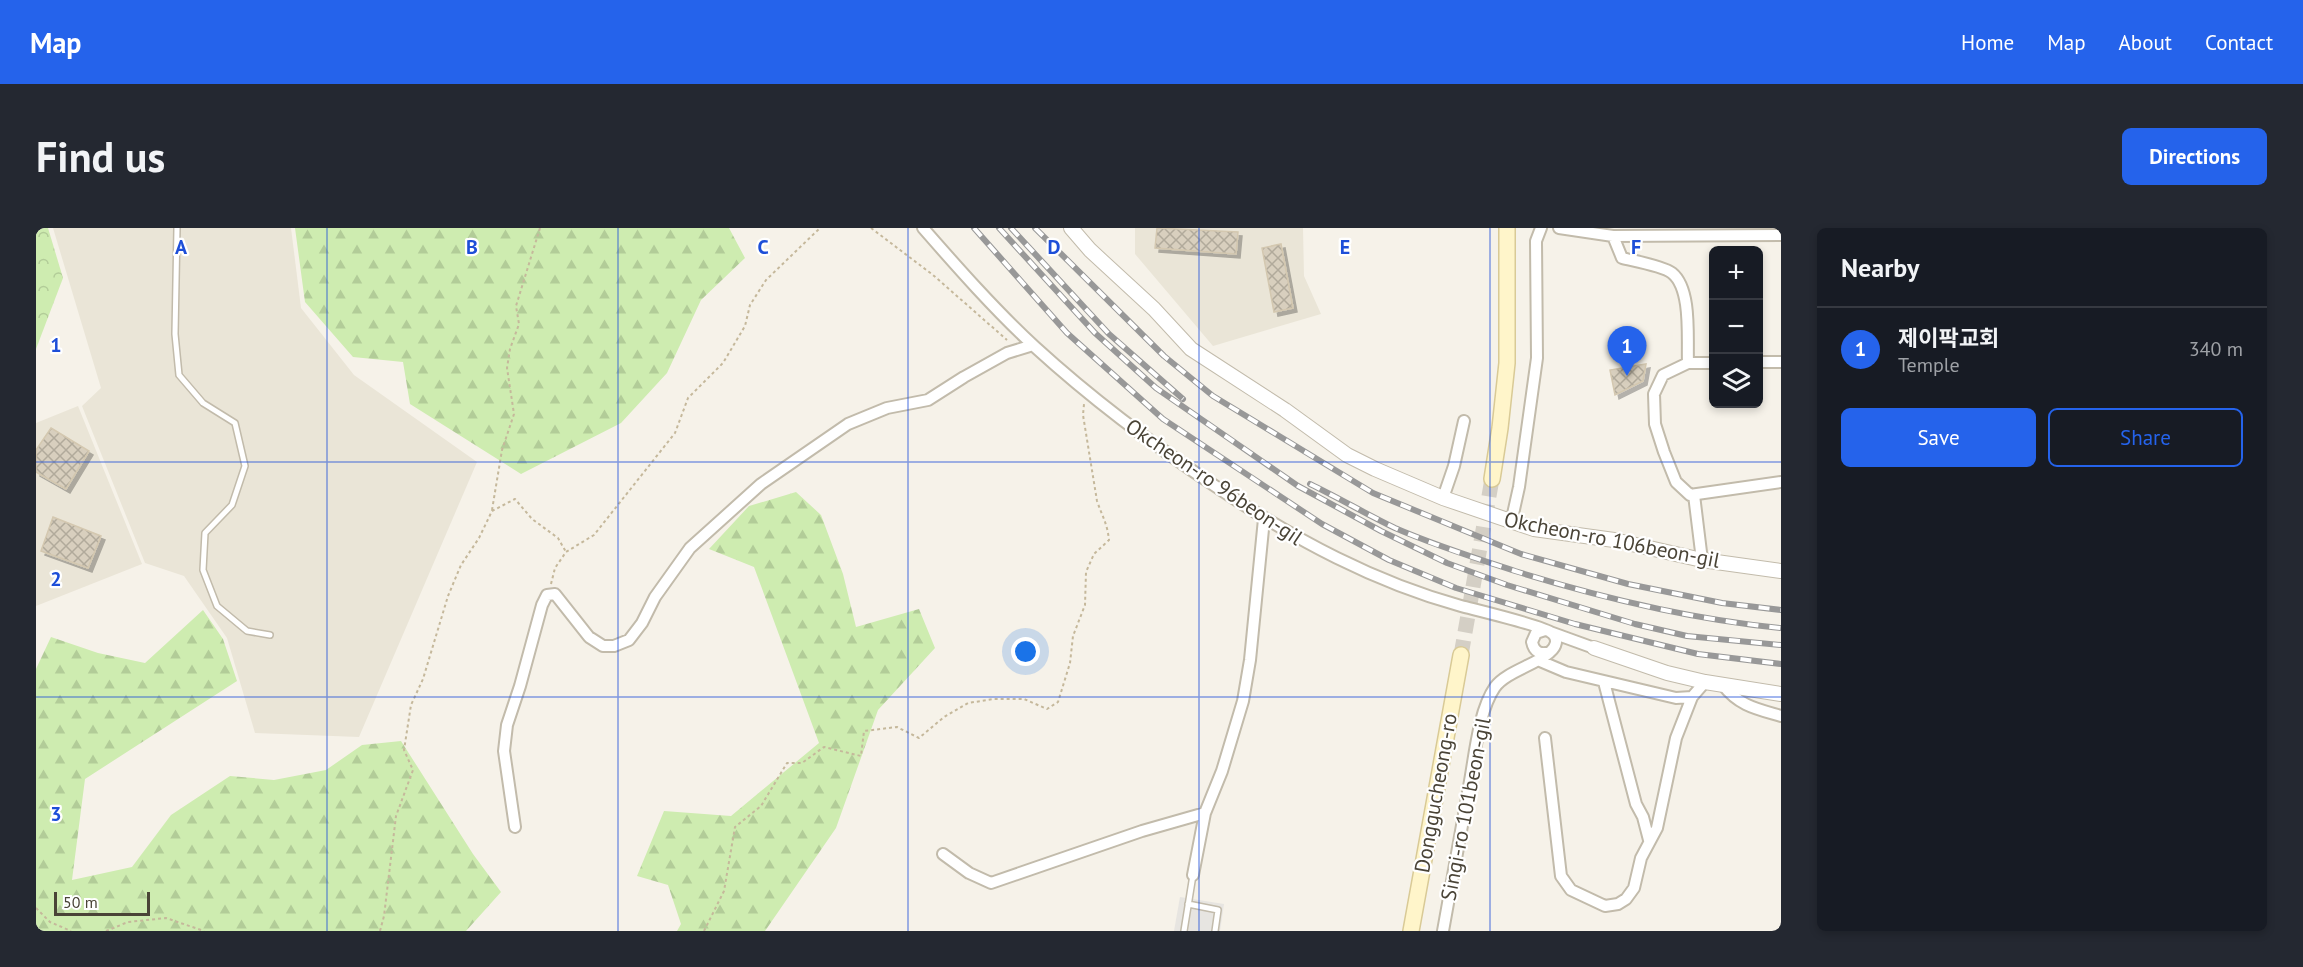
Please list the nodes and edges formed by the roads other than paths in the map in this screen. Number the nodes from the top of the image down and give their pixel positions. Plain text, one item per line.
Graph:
1 (177, 228) edge
2 (923, 228) edge
3 (1071, 228) edge
4 (1507, 228) edge
5 (1541, 228) edge
6 (1559, 228) edge
7 (1651, 232) edge
8 (1613, 236) junction
9 (1781, 236) edge
10 (1031, 343) junction
11 (1763, 362) edge
12 (1781, 362) edge
13 (1688, 363) junction
14 (1709, 363) edge
15 (1464, 421) dead end
16 (1492, 479) tunnel mouth
17 (1781, 482) edge
18 (1694, 495) junction
19 (1443, 498) junction
20 (1264, 519) junction
21 (1511, 523) junction
22 (1702, 560) junction
23 (1781, 571) edge
24 (1517, 622) junction
25 (1547, 631) junction
26 (270, 635) dead end
27 (1532, 644) junction
28 (1594, 648) junction
29 (1552, 651) junction
30 (1461, 655) tunnel mouth
31 (1540, 661) junction
32 (1523, 669) junction
33 (1604, 682) junction
34 (1705, 682) junction
35 (1724, 685) junction
36 (1781, 694) edge
37 (1692, 697) junction
38 (1781, 716) edge
39 (1545, 738) dead end
40 (1205, 813) junction
41 (515, 827) dead end
42 (1650, 840) junction
43 (943, 854) dead end
44 (1193, 875) joint
45 (1188, 904) junction
46 (1184, 931) edge
47 (1215, 931) edge
48 (1411, 931) edge
49 (1443, 931) edge

1 - 26 lane
2 - 10 street, Okcheon-ro 96beon-gil
3 - 19 street, Okcheon-ro 106beon-gil
4 - 16 main road
5 - 21 street
6 - 8 street
7 - 8 street
7 - 9 street
8 - 13 street
10 - 20 street, Okcheon-ro 96beon-gil
10 - 41 street
11 - 12 street
13 - 14 street
13 - 18 street
15 - 19 street
17 - 18 street
18 - 22 street
19 - 21 street, Okcheon-ro 106beon-gil
20 - 24 street, Okcheon-ro 96beon-gil
20 - 40 street
21 - 22 street, Okcheon-ro 106beon-gil
22 - 23 street, Okcheon-ro 106beon-gil
24 - 25 street, Okcheon-ro 96beon-gil
24 - 27 street
25 - 27 street
25 - 28 street, Okcheon-ro 96beon-gil
25 - 29 street
27 - 29 street
27 - 32 street
28 - 29 street
28 - 34 street
29 - 31 street, Singi-ro 101beon-gil
30 - 48 main road, Donggucheong-ro
31 - 32 street, Singi-ro 101beon-gil
31 - 33 street
32 - 49 street, Singi-ro 101beon-gil
33 - 37 street
33 - 42 street
34 - 35 street
34 - 37 street
35 - 36 street
35 - 38 street
37 - 42 street
39 - 42 street
40 - 43 street
40 - 44 street
44 - 45 lane
45 - 46 lane
45 - 47 lane

